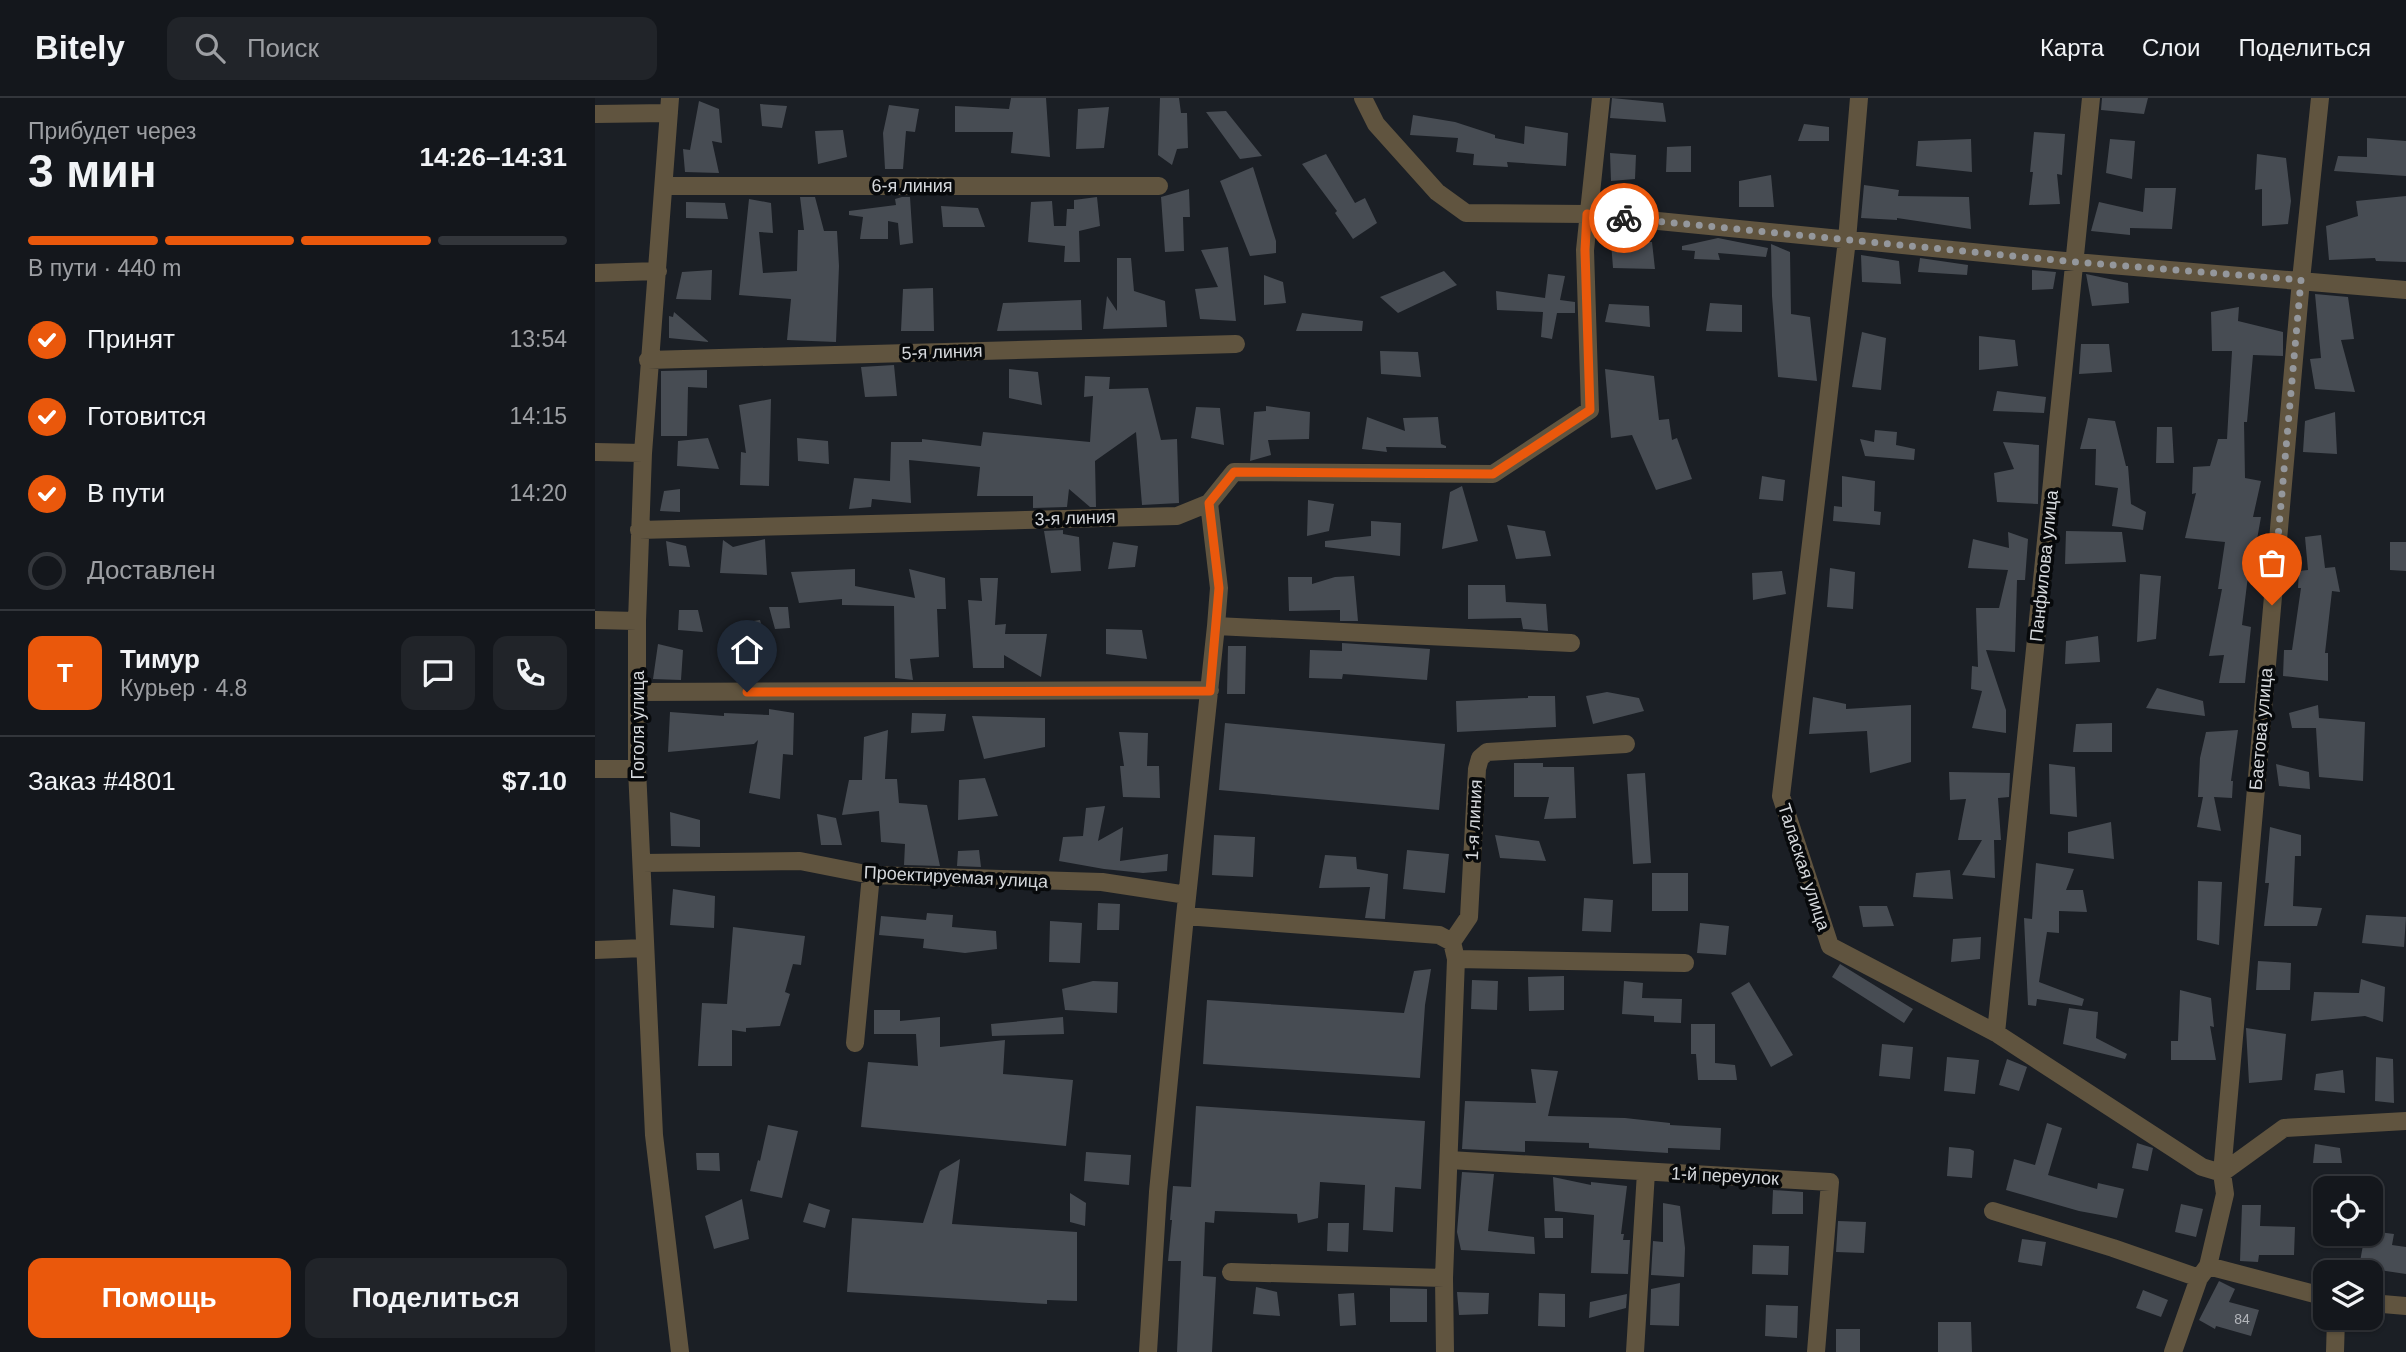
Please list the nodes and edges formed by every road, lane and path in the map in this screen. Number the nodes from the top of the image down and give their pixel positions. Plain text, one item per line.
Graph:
1 (1363, 98) edge
2 (1601, 98) edge
3 (1859, 98) edge
4 (2091, 98) edge
5 (2320, 98) edge
6 (670, 106) edge
7 (595, 114) edge
8 (664, 186) junction
9 (1159, 186) dead end
10 (1587, 214) junction
11 (1847, 240) junction
12 (2075, 262) junction
13 (657, 271) junction
14 (595, 273) edge
15 (2301, 280) junction
16 (2406, 290) edge
17 (1236, 344) dead end
18 (648, 360) junction
19 (595, 452) edge
20 (643, 453) junction
21 (1209, 503) junction
22 (639, 530) junction
23 (595, 620) edge
24 (637, 621) junction
25 (1216, 626) junction
26 (1571, 643) dead end
27 (1210, 691) junction
28 (638, 692) junction
29 (1626, 744) dead end
30 (595, 769) edge
31 (637, 769) junction
32 (642, 863) junction
33 (870, 875) junction
34 (1187, 895) junction
35 (1185, 916) junction
36 (644, 948) junction
37 (595, 950) edge
38 (1454, 950) junction
39 (1685, 962) dead end
40 (1996, 1033) junction
41 (855, 1043) dead end
42 (2406, 1121) edge
43 (1449, 1160) junction
44 (1646, 1172) junction
45 (2222, 1173) junction
46 (1993, 1211) dead end
47 (1231, 1272) dead end
48 (2204, 1272) junction
49 (1444, 1278) junction
50 (2313, 1294) edge
51 (2383, 1304) edge
52 (2406, 1306) edge
53 (2336, 1330) edge
54 (680, 1352) edge
55 (1148, 1352) edge
56 (1445, 1352) edge
57 (1635, 1352) edge
58 (1816, 1352) edge
59 (2173, 1352) edge
60 (2335, 1352) edge

1 - 10 street
2 - 10 street
3 - 11 street, Талаская улица
4 - 12 street, Панфилова улица
5 - 15 street, Баетова улица
6 - 7 street
6 - 8 street, Гоголя улица
8 - 9 street, 6-я линия
8 - 13 street, Гоголя улица
10 - 11 street
10 - 21 street, 3-я линия
11 - 12 street
11 - 40 street, Талаская улица
12 - 15 street
12 - 40 street, Панфилова улица
13 - 14 street
13 - 18 street, Гоголя улица
15 - 16 street
15 - 45 street, Баетова улица
17 - 18 street, 5-я линия
18 - 20 street, Гоголя улица
19 - 20 street
20 - 22 street, Гоголя улица
21 - 22 street, 3-я линия
21 - 25 street
22 - 24 street, Гоголя улица
23 - 24 street
24 - 28 street, Гоголя улица
25 - 26 street
25 - 27 street
27 - 28 street
27 - 34 street
28 - 31 street, Гоголя улица
29 - 38 street, 1-я линия
30 - 31 street
31 - 32 street, Гоголя улица
32 - 33 street, Проектируемая улица
32 - 36 street, Гоголя улица
33 - 34 street, Проектируемая улица
33 - 41 street
34 - 35 street
35 - 38 street
35 - 55 street
36 - 37 street
36 - 54 street, Гоголя улица
38 - 39 street
38 - 43 street
40 - 45 street, Талаская улица
42 - 45 street
43 - 44 street, 1-й переулок
43 - 49 street
44 - 57 street
44 - 58 street, 1-й переулок
45 - 48 street, Баетова улица
46 - 48 street
47 - 49 street
48 - 50 street
48 - 59 street, Баетова улица
49 - 56 street
51 - 52 street
53 - 60 street

